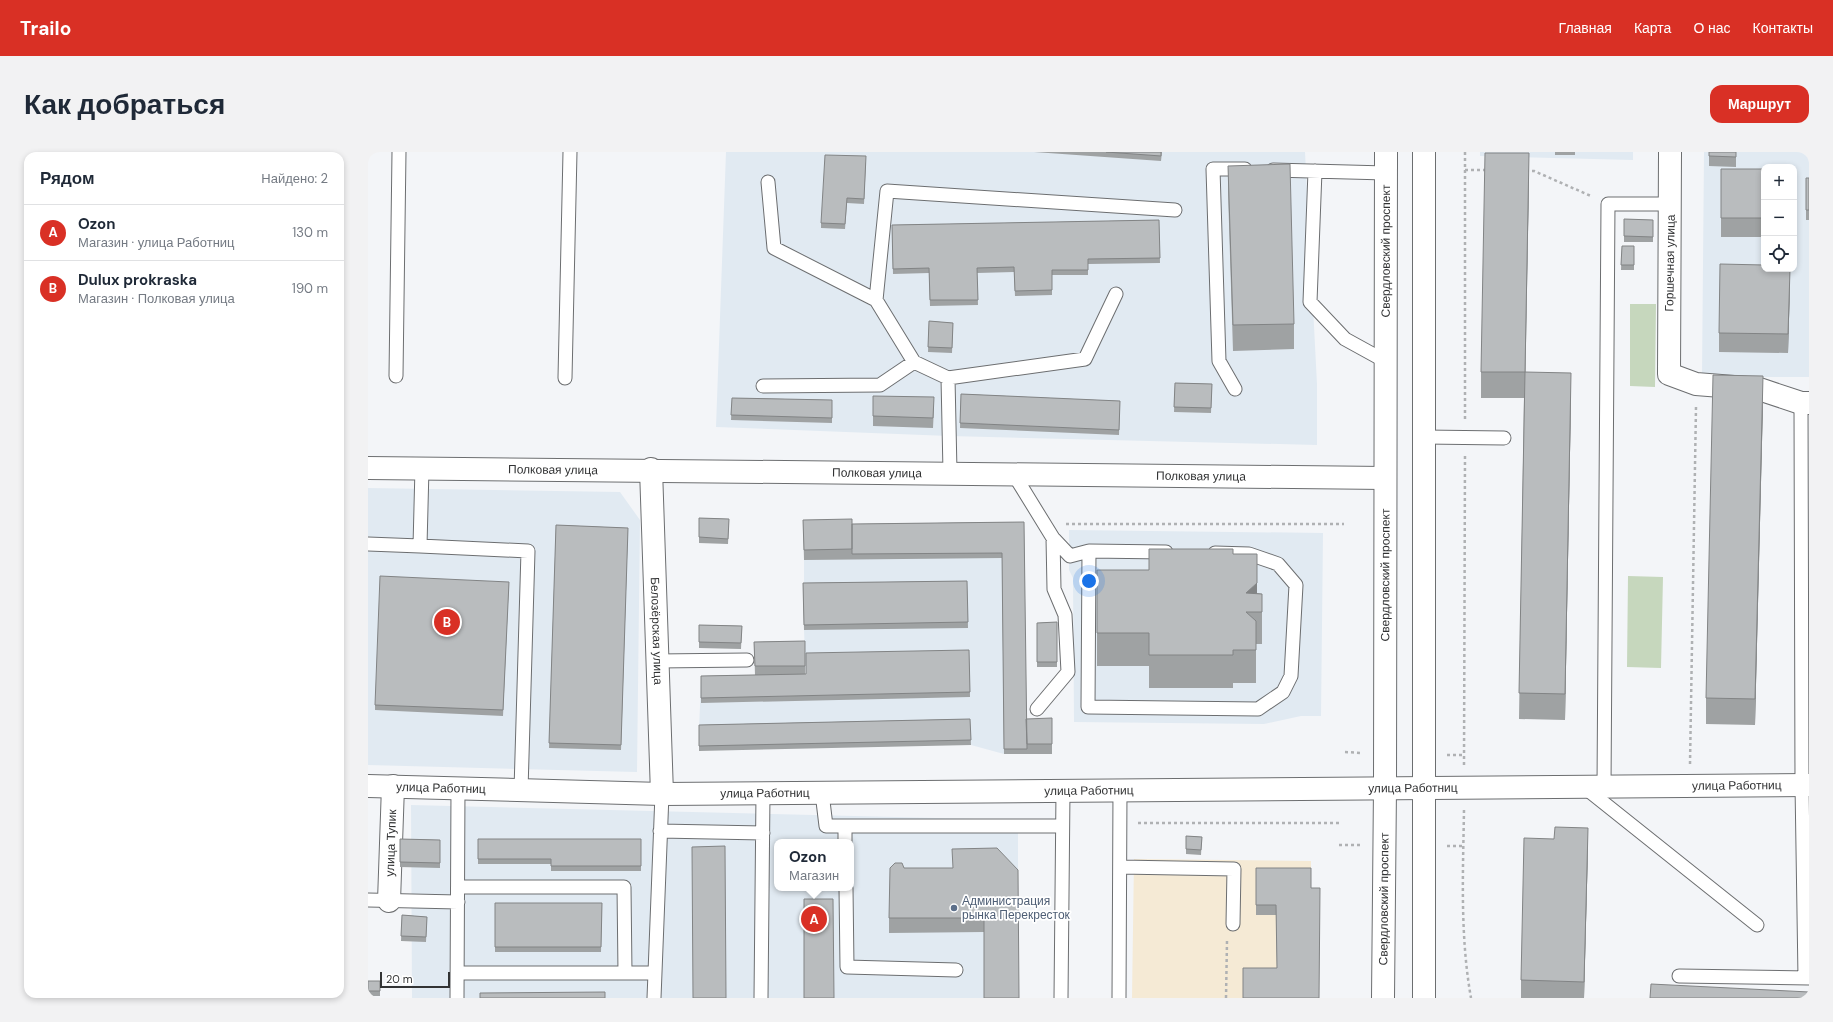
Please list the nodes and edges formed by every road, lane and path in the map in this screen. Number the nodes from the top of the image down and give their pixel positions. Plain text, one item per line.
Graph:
1 (399, 152) edge
2 (570, 152) edge
3 (1424, 152) edge
4 (1465, 152) edge
5 (1670, 152) edge
6 (1386, 162) edge
7 (1465, 170) junction
8 (1488, 170) edge
9 (1315, 171) junction
10 (1519, 171) edge
11 (768, 182) dead end
12 (1608, 204) junction
13 (1671, 204) junction
14 (1174, 210) dead end
15 (1116, 294) dead end
16 (876, 300) junction
17 (1385, 361) junction
18 (914, 362) junction
19 (396, 376) dead end
20 (565, 378) dead end
21 (948, 378) junction
22 (1696, 384) junction
23 (763, 386) dead end
24 (1235, 389) dead end
25 (1805, 403) edge
26 (1424, 437) junction
27 (1465, 438) junction
28 (1504, 438) dead end
29 (368, 468) edge
30 (422, 468) junction
31 (650, 469) junction
32 (950, 472) junction
33 (1013, 473) junction
34 (1385, 478) junction
35 (1043, 524) junction
36 (1344, 524) dead end
37 (1053, 538) junction
38 (368, 544) edge
39 (420, 546) junction
40 (1090, 551) junction
41 (1177, 552) edge
42 (1201, 553) edge
43 (747, 660) dead end
44 (657, 661) junction
45 (1037, 709) dead end
46 (1805, 785) edge
47 (368, 786) edge
48 (393, 786) junction
49 (1690, 786) junction
50 (1385, 787) junction
51 (1425, 787) junction
52 (1594, 787) junction
53 (458, 788) junction
54 (1464, 788) junction
55 (521, 790) junction
56 (1120, 790) junction
57 (1063, 791) junction
58 (764, 793) junction
59 (822, 793) junction
60 (662, 794) junction
61 (1339, 822) dead end
62 (1120, 823) junction
63 (845, 826) junction
64 (1062, 826) junction
65 (660, 831) junction
66 (763, 833) junction
67 (846, 839) edge
68 (1120, 867) junction
69 (459, 887) junction
70 (846, 891) edge
71 (378, 900) edge
72 (458, 902) junction
73 (1233, 924) joint
74 (1757, 925) dead end
75 (956, 970) dead end
76 (458, 973) junction
77 (625, 973) junction
78 (655, 973) junction
79 (1679, 976) dead end
80 (1807, 978) edge
81 (458, 998) edge
82 (654, 998) edge
83 (761, 998) edge
84 (1061, 998) edge
85 (1119, 998) edge
86 (1226, 998) edge
87 (1382, 998) edge
88 (1424, 998) edge
89 (1471, 998) edge

1 - 19 lane
2 - 20 lane
3 - 26 street
4 - 7 path
5 - 13 street, Горшечная улица
6 - 9 lane
6 - 17 street, Свердловский проспект
7 - 8 path
7 - 27 path
9 - 17 lane
9 - 24 lane
10 - 12 path
11 - 16 lane
12 - 13 lane
12 - 52 lane
13 - 22 street, Горшечная улица
14 - 16 lane
15 - 21 lane
16 - 18 lane
17 - 34 street, Свердловский проспект
18 - 21 lane
18 - 23 lane
21 - 32 lane
22 - 25 street
22 - 49 path
25 - 46 lane
26 - 27 lane
26 - 51 street
27 - 28 lane
27 - 54 path
29 - 30 street, Полковая улица
30 - 31 street, Полковая улица
30 - 39 lane
31 - 32 street, Полковая улица
31 - 44 street, Белозёрская улица
32 - 33 street, Полковая улица
33 - 34 street, Полковая улица
33 - 35 lane
34 - 50 street, Свердловский проспект
35 - 36 path
35 - 37 lane
37 - 40 lane
37 - 45 lane
38 - 39 lane
39 - 55 lane
40 - 41 lane
40 - 42 lane
43 - 44 lane
44 - 60 street, Белозёрская улица
46 - 49 street, улица Работниц
46 - 80 lane
47 - 48 street, улица Работниц
48 - 53 street, улица Работниц
48 - 71 street, улица Тупик
49 - 52 street, улица Работниц
50 - 51 street, улица Работниц
50 - 56 street, улица Работниц
50 - 87 street, Свердловский проспект
51 - 54 street, улица Работниц
51 - 88 street
52 - 54 street, улица Работниц
52 - 74 lane
53 - 55 street, улица Работниц
53 - 69 lane
54 - 89 path
55 - 60 street, улица Работниц
56 - 57 street, улица Работниц
56 - 62 lane
57 - 59 street, улица Работниц
57 - 64 lane
58 - 59 street, улица Работниц
58 - 60 street, улица Работниц
58 - 66 lane
59 - 63 lane
60 - 65 lane
61 - 62 path
62 - 68 lane
63 - 64 lane
63 - 67 lane
64 - 84 lane
65 - 66 lane
65 - 78 lane
66 - 83 lane
68 - 73 lane
68 - 85 lane
69 - 72 lane
69 - 77 lane
70 - 75 lane
71 - 72 lane
72 - 76 lane
73 - 86 path
76 - 77 lane
76 - 81 lane
77 - 78 lane
78 - 82 lane
79 - 80 lane

